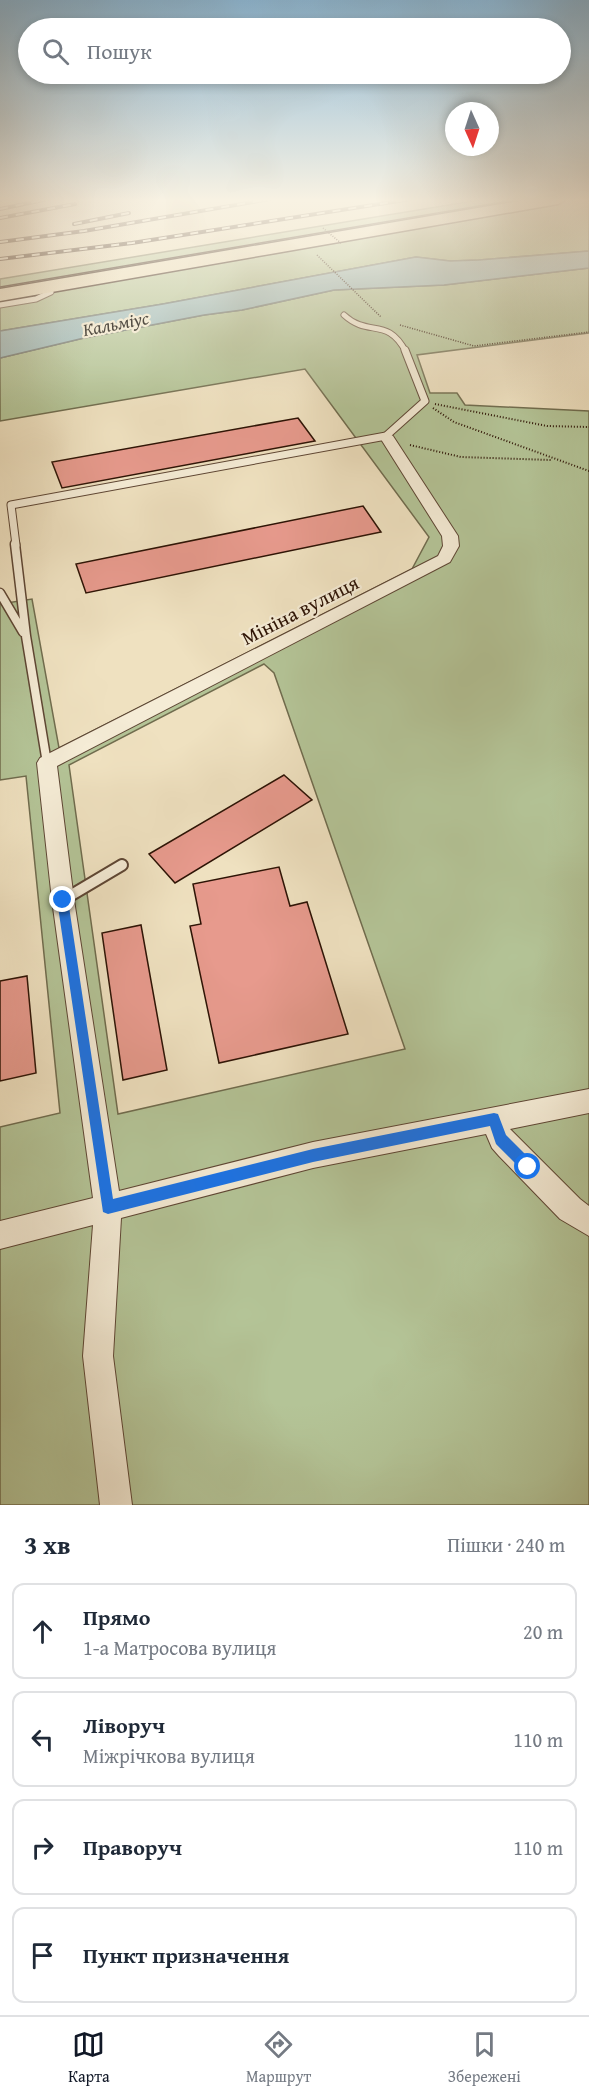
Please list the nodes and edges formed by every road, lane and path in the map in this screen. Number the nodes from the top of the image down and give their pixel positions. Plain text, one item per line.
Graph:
1 (150, 269) edge
2 (332, 269) edge
3 (51, 292) dead end
4 (0, 295) edge
5 (0, 305) edge
6 (344, 315) dead end
7 (380, 316) dead end
8 (393, 323) dead end
9 (589, 332) edge
10 (425, 401) junction
11 (589, 427) edge
12 (386, 436) junction
13 (554, 460) junction
14 (589, 471) edge
15 (0, 593) edge
16 (26, 636) junction
17 (47, 763) junction
18 (122, 866) dead end
19 (63, 900) junction
20 (589, 1101) edge
21 (494, 1119) junction
22 (108, 1207) junction
23 (589, 1222) edge
24 (0, 1234) edge
25 (116, 1505) edge

1 - 4 highway
2 - 7 path
3 - 5 lane
6 - 10 lane
8 - 9 path
10 - 11 path
10 - 12 lane
10 - 13 path
12 - 13 path
12 - 16 lane
12 - 17 street, Мініна вулиця
13 - 14 path
15 - 16 lane
16 - 17 lane
17 - 19 street
18 - 19 lane
19 - 22 street
20 - 21 street
21 - 22 street
21 - 23 street
22 - 24 street
22 - 25 street

